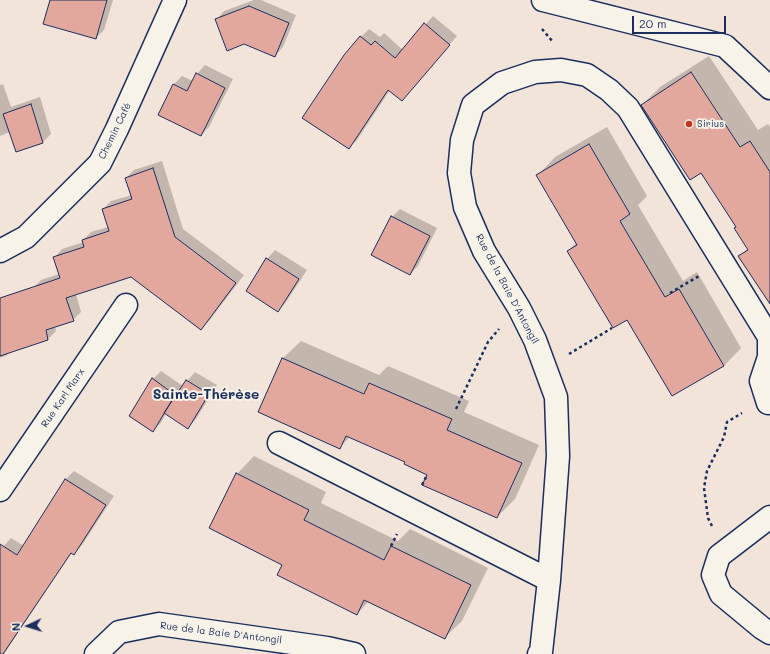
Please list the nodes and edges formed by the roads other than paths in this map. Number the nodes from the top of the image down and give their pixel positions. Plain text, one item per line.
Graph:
1 (176, 0) edge
2 (542, 0) edge
3 (770, 88) edge
4 (0, 251) edge
5 (126, 305) dead end
6 (767, 401) road end
7 (279, 443) dead end
8 (0, 490) edge
9 (770, 517) edge
10 (549, 580) junction
11 (770, 633) edge
12 (96, 654) edge
13 (354, 654) edge
14 (539, 654) edge

1 - 4 street, Chemin Café
2 - 3 street
5 - 8 street, Rue Karl Marx
6 - 10 street, Rue de la Baie D'Antongil
7 - 10 street
9 - 11 street
10 - 14 street, Rue de la Baie D'Antongil
12 - 13 street, Rue de la Baie D'Antongil

